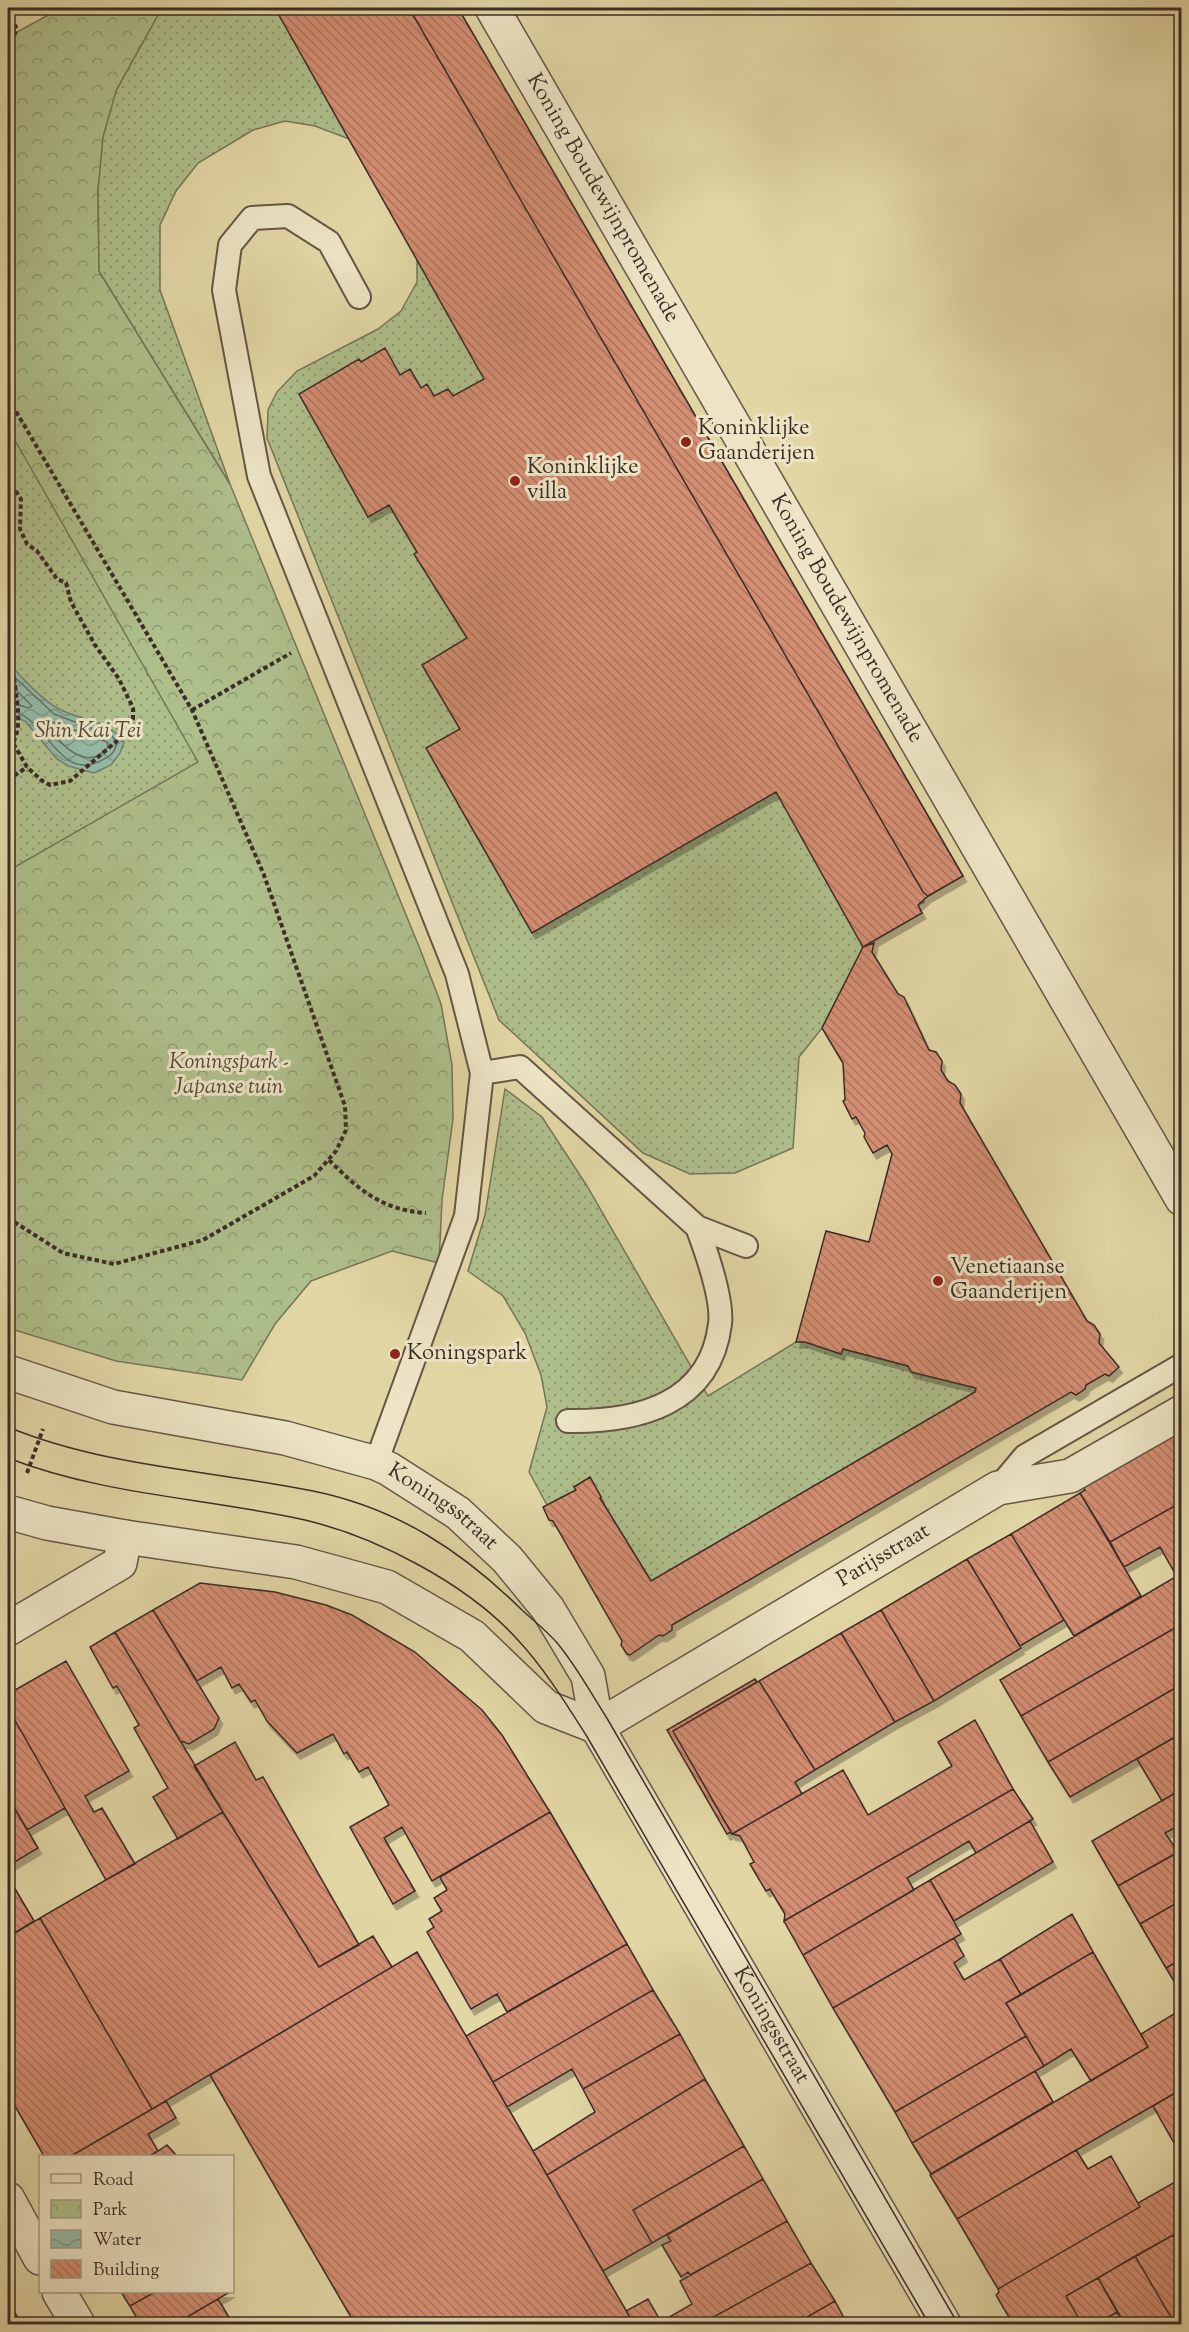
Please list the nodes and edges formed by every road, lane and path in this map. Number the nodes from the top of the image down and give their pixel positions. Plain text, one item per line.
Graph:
1 (492, 8) edge
2 (8, 11) edge
3 (8, 49) edge
4 (359, 297) dead end
5 (8, 393) edge
6 (9, 404) edge
7 (8, 470) edge
8 (322, 635) junction
9 (8, 676) edge
10 (192, 710) junction
11 (13, 743) junction
12 (8, 747) edge
13 (27, 767) junction
14 (8, 780) edge
15 (482, 1073) junction
16 (329, 1160) junction
17 (1182, 1199) edge
18 (466, 1216) junction
19 (8, 1218) edge
20 (697, 1227) junction
21 (746, 1246) dead end
22 (1180, 1366) dead end
23 (21, 1378) edge
24 (1182, 1412) edge
25 (568, 1421) dead end
26 (376, 1463) junction
27 (998, 1488) junction
28 (8, 1512) edge
29 (47, 1523) junction
30 (125, 1537) junction
31 (8, 1629) edge
32 (597, 1727) junction
33 (8, 2199) edge
34 (39, 2256) edge
35 (60, 2293) edge
36 (78, 2325) edge
37 (944, 2325) edge

1 - 17 street, Koning Boudewijnpromenade
2 - 3 path
4 - 8 lane
5 - 6 path
6 - 10 path
7 - 13 path
8 - 10 path
8 - 15 lane
9 - 11 path
10 - 16 path
11 - 12 path
11 - 13 path
13 - 14 path
15 - 18 lane
15 - 20 lane
16 - 18 path
16 - 19 path
18 - 26 lane
20 - 21 lane
20 - 25 lane
22 - 27 lane
23 - 26 street, Koningsstraat
23 - 29 path
24 - 27 street, Parijsstraat
26 - 32 street, Koningsstraat
27 - 32 street, Parijsstraat
28 - 29 street
29 - 30 street
30 - 31 street
30 - 32 street
32 - 37 street, Koningsstraat
33 - 34 street
35 - 36 street

